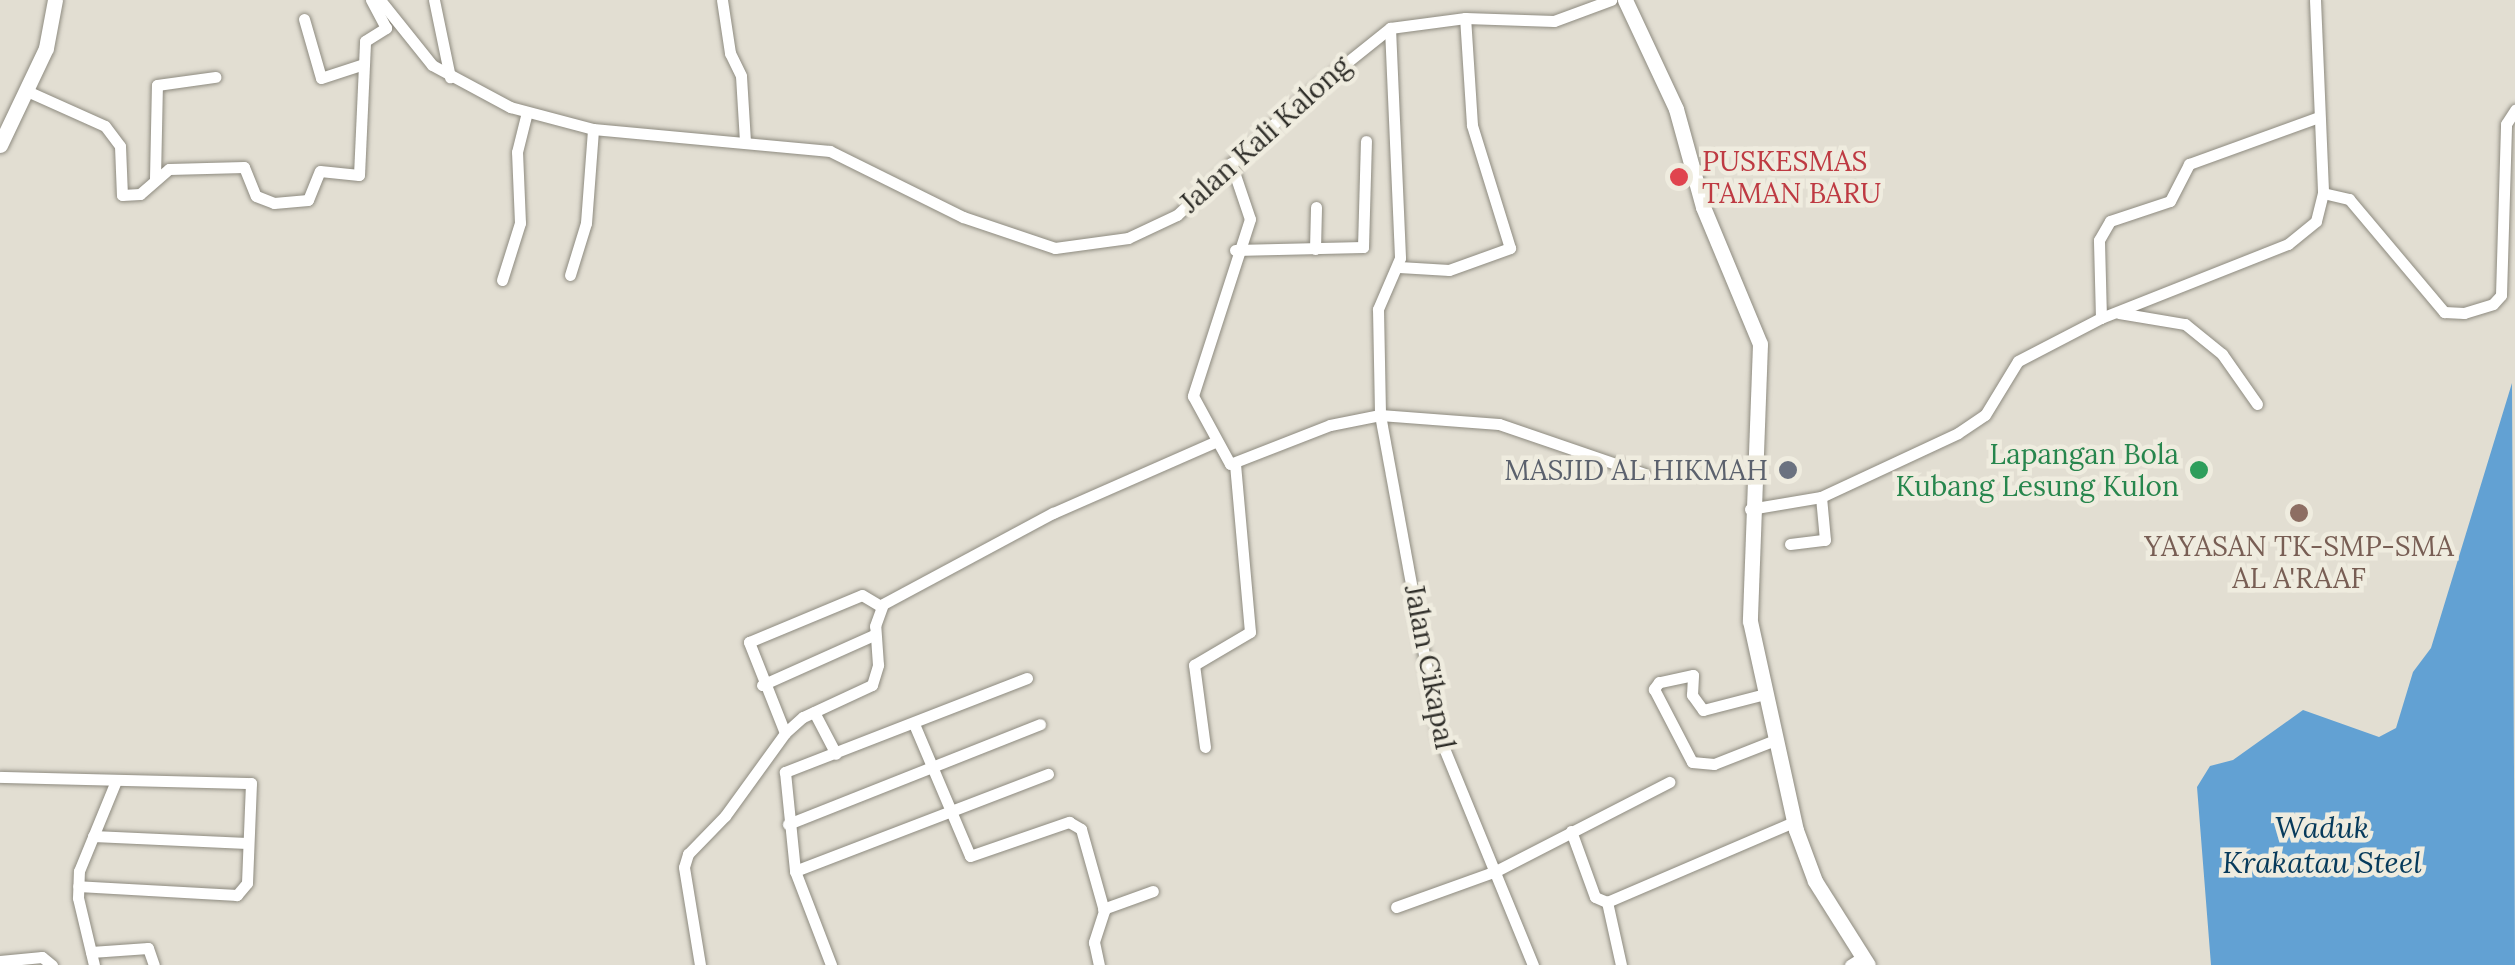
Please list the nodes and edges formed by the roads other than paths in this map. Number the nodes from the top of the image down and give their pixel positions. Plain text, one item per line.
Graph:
1 (55, 0) edge
2 (371, 0) edge
3 (380, 0) edge
4 (434, 0) edge
5 (722, 0) edge
6 (1610, 0) edge
7 (1625, 0) edge
8 (2315, 0) edge
9 (1465, 18) junction
10 (304, 19) dead end
11 (1390, 28) junction
12 (364, 64) junction
13 (450, 76) junction
14 (215, 77) dead end
15 (27, 91) junction
16 (2515, 110) edge
17 (526, 112) junction
18 (2319, 116) junction
19 (7, 118) edge
20 (593, 129) junction
21 (1366, 141) dead end
22 (745, 142) junction
23 (0, 145) edge
24 (1231, 163) junction
25 (155, 178) junction
26 (2323, 193) junction
27 (1316, 207) dead end
28 (1315, 249) junction
29 (1236, 250) junction
30 (1400, 267) junction
31 (570, 275) dead end
32 (502, 280) dead end
33 (2100, 318) junction
34 (2257, 404) dead end
35 (1380, 415) junction
36 (1215, 442) junction
37 (1234, 465) junction
38 (1646, 474) dead end
39 (1821, 497) junction
40 (1750, 508) junction
41 (1790, 544) dead end
42 (880, 606) junction
43 (874, 635) junction
44 (1026, 678) dead end
45 (762, 685) junction
46 (1765, 694) junction
47 (814, 712) junction
48 (914, 724) junction
49 (1040, 724) dead end
50 (781, 738) junction
51 (1775, 740) junction
52 (1205, 747) dead end
53 (836, 754) junction
54 (932, 768) junction
55 (1048, 774) dead end
56 (0, 777) edge
57 (116, 781) junction
58 (1669, 782) dead end
59 (950, 812) junction
60 (1794, 822) junction
61 (788, 824) junction
62 (1572, 831) junction
63 (93, 836) junction
64 (247, 843) junction
65 (795, 871) junction
66 (1496, 872) junction
67 (78, 886) junction
68 (1154, 891) dead end
69 (1607, 902) junction
70 (1396, 908) dead end
71 (1104, 909) junction
72 (93, 958) edge
73 (0, 961) edge
74 (1860, 962) edge
75 (52, 965) edge
76 (154, 965) edge
77 (700, 965) edge
78 (831, 965) edge
79 (1099, 965) edge
80 (1534, 965) edge
81 (1621, 965) edge

1 - 15 street
2 - 12 street
3 - 13 street, Jalan Kali Kalong
4 - 13 street
5 - 22 street
6 - 9 street
7 - 40 street
8 - 18 street
9 - 11 street
9 - 30 street
10 - 12 street
11 - 24 street, Jalan Kali Kalong
11 - 30 street
12 - 25 street
13 - 17 street, Jalan Kali Kalong
14 - 25 street
15 - 19 street
15 - 25 street
16 - 26 street
17 - 20 street, Jalan Kali Kalong
17 - 32 street
18 - 26 street
18 - 33 street
19 - 23 street
20 - 22 street, Jalan Kali Kalong
20 - 31 street
21 - 28 street
22 - 24 street, Jalan Kali Kalong
24 - 29 street
26 - 33 street
27 - 28 street
28 - 29 street
29 - 36 street
30 - 35 street, Jalan Cikapal
33 - 34 street
33 - 39 street
35 - 37 street
35 - 38 street
35 - 66 street, Jalan Cikapal
36 - 37 street
36 - 42 street
37 - 52 street
39 - 40 street
39 - 41 street
40 - 46 street
42 - 43 street
42 - 45 street
43 - 45 street
43 - 47 street
44 - 48 street
45 - 50 street
46 - 51 street
46 - 51 street
47 - 50 street
47 - 53 street
48 - 53 street
48 - 54 street
49 - 54 street
50 - 77 street
51 - 60 street
53 - 61 street
54 - 59 street
54 - 61 street
55 - 59 street
56 - 57 street
57 - 63 street
57 - 64 street
58 - 62 street
59 - 65 street
59 - 71 street
60 - 69 street
60 - 74 street
61 - 65 street
62 - 66 street
62 - 69 street
63 - 64 street
63 - 67 street
64 - 67 street
65 - 78 street
66 - 70 street
66 - 80 street, Jalan Cikapal
67 - 72 street
68 - 71 street
69 - 81 street
71 - 79 street
72 - 76 street
73 - 75 street

